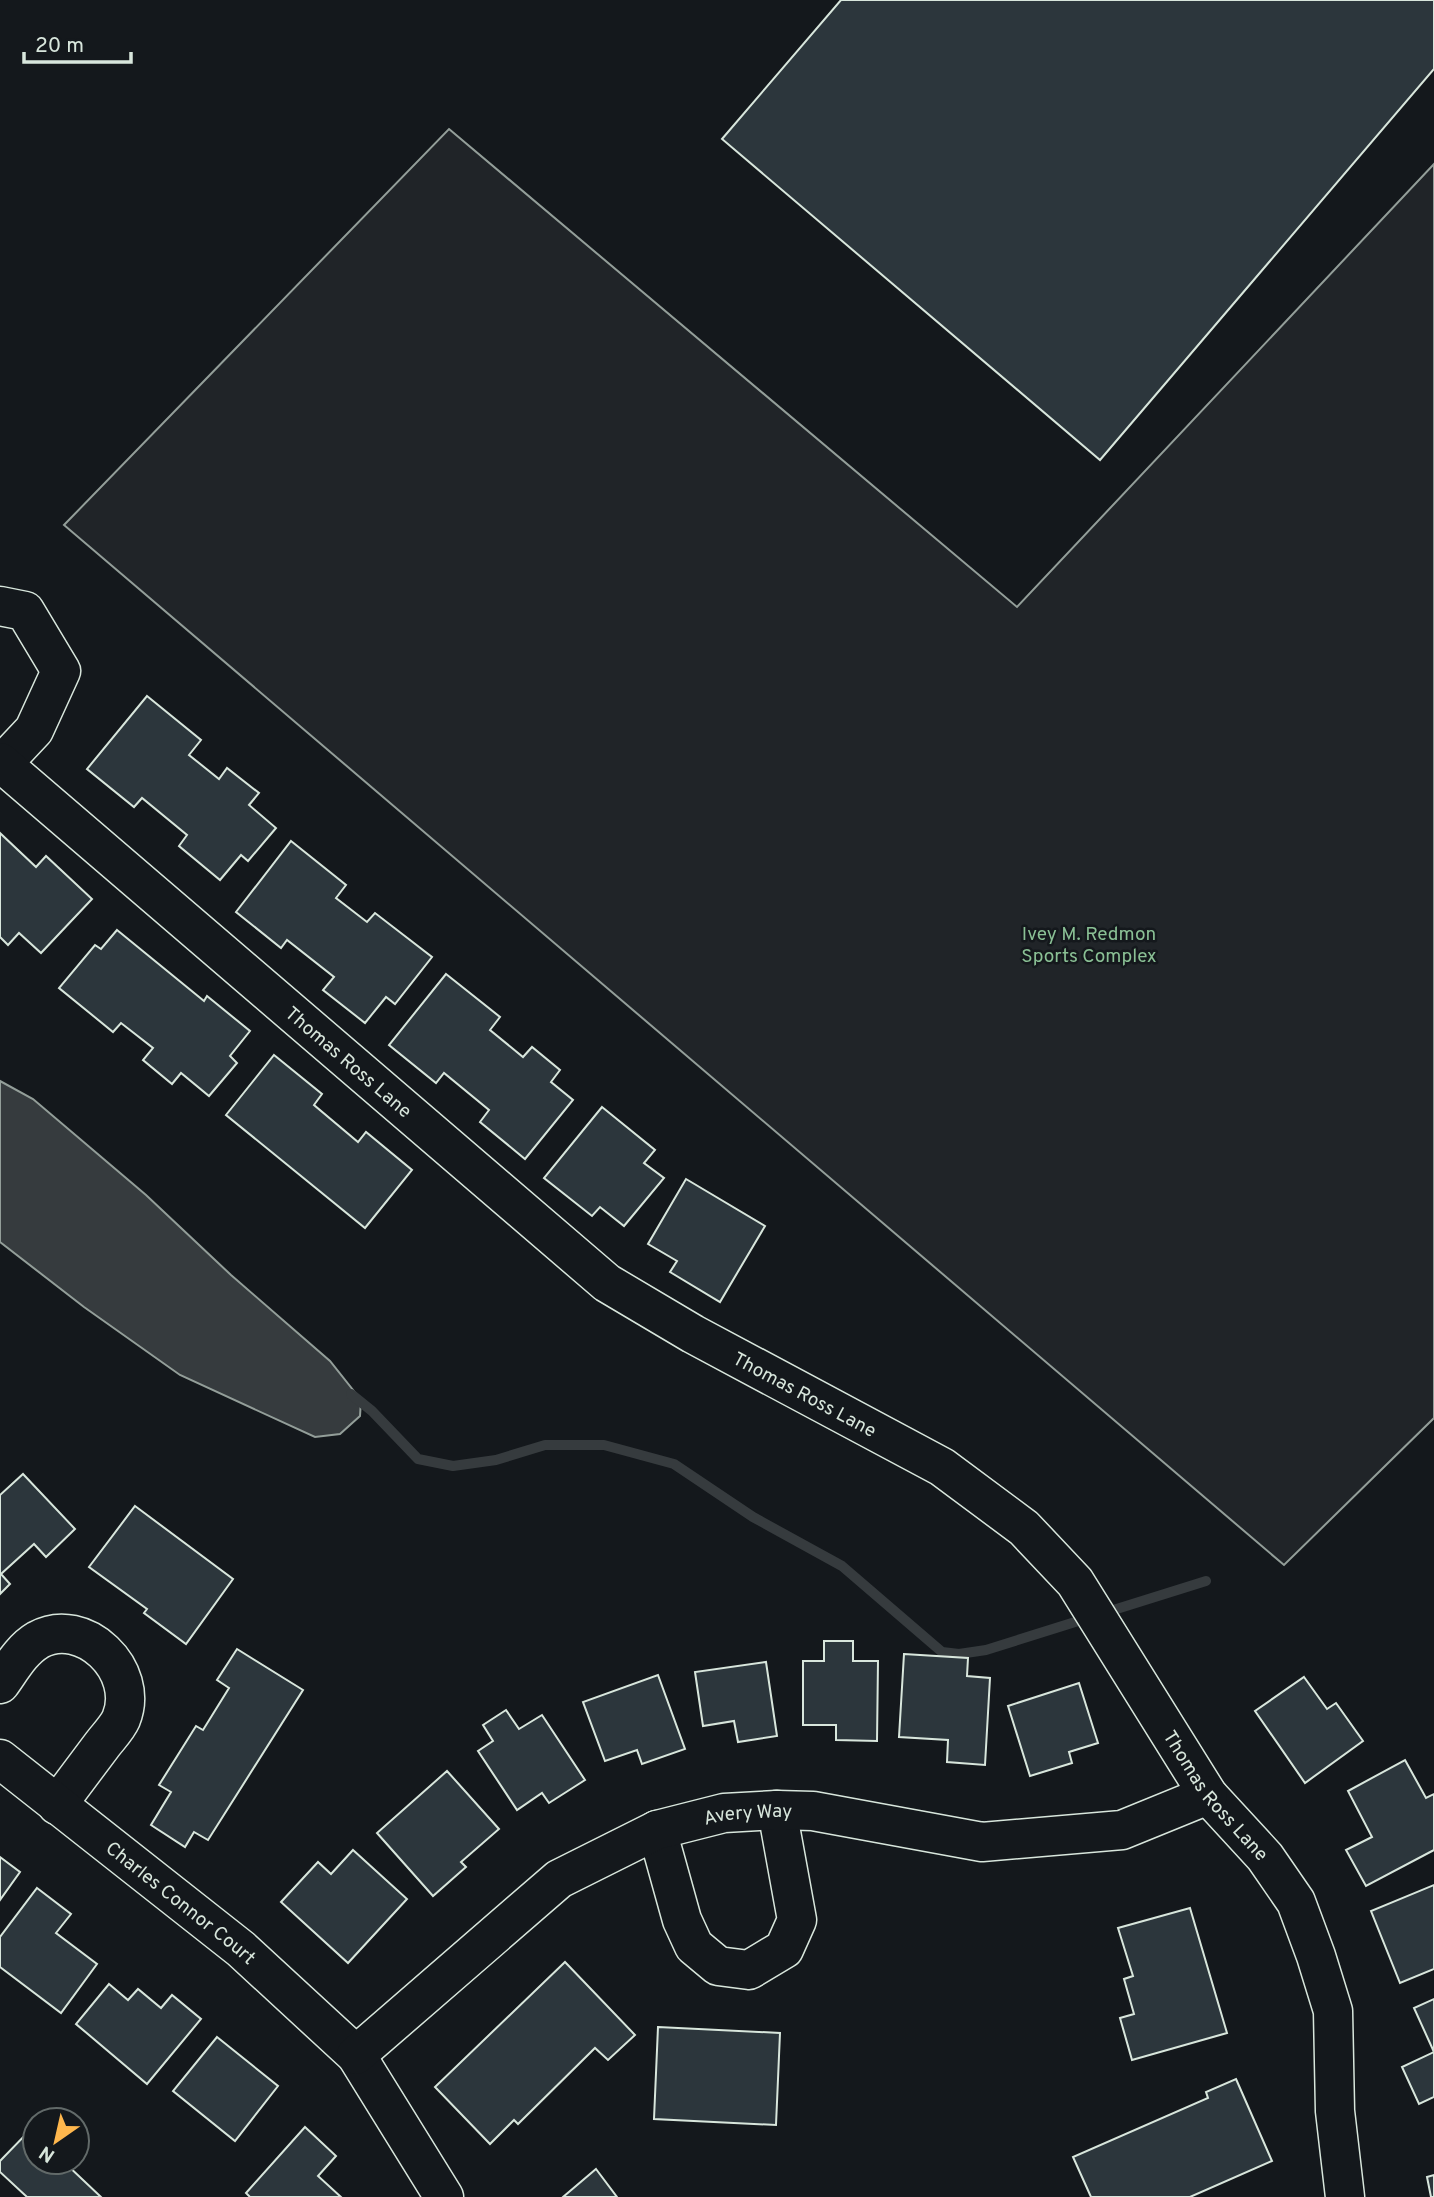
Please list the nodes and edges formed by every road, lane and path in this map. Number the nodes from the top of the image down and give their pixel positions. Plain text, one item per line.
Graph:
1 (0, 606) edge
2 (1, 763) edge
3 (0, 1684) edge
4 (0, 1759) edge
5 (1208, 1795) junction
6 (57, 1805) junction
7 (777, 1810) junction
8 (657, 1830) junction
9 (356, 2055) junction
10 (444, 2197) edge
11 (1345, 2197) edge

1 - 2 street, Thomas Ross Lane
2 - 5 street, Thomas Ross Lane
3 - 6 street
4 - 6 street, Charles Connor Court
5 - 7 street, Avery Way
5 - 11 street, Thomas Ross Lane
6 - 9 street, Charles Connor Court
7 - 8 street, Avery Way
7 - 8 street
8 - 9 street, Avery Way
9 - 10 street, Charles Connor Court

